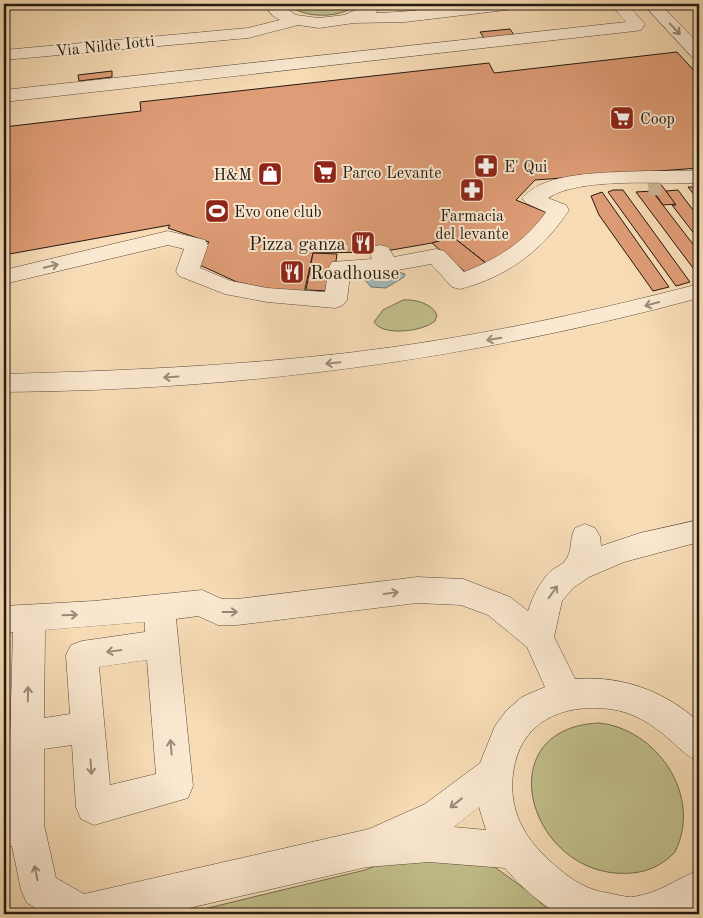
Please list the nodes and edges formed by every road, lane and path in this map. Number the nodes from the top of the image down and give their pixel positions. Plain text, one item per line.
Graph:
1 (271, 4) edge
2 (374, 4) edge
3 (381, 4) edge
4 (618, 4) edge
5 (651, 4) edge
6 (517, 8) edge
7 (431, 13) junction
8 (602, 16) dead end
9 (353, 18) junction
10 (299, 20) junction
11 (207, 35) junction
12 (699, 54) edge
13 (4, 55) edge
14 (4, 80) edge
15 (4, 96) edge
16 (699, 177) edge
17 (652, 181) junction
18 (699, 184) edge
19 (577, 198) dead end
20 (4, 277) edge
21 (699, 291) edge
22 (4, 383) edge
23 (699, 531) edge
24 (585, 536) dead end
25 (575, 572) junction
26 (159, 608) junction
27 (17, 618) edge
28 (538, 637) junction
29 (162, 644) junction
30 (566, 695) junction
31 (88, 727) junction
32 (28, 736) junction
33 (699, 745) edge
34 (494, 773) junction
35 (15, 827) edge
36 (367, 848) junction
37 (513, 850) junction
38 (699, 889) edge
39 (579, 909) edge
40 (81, 914) edge
41 (624, 914) edge
42 (640, 914) edge

1 - 10 street
1 - 11 street, Via Nilde Iotti
2 - 9 street
3 - 7 street
4 - 15 street
5 -> 12 street
6 - 7 street
7 - 9 street
8 - 14 street
9 - 10 street
10 - 11 street, Via Nilde Iotti
11 - 13 street, Via Nilde Iotti
16 - 17 street
17 - 18 street
17 - 19 street
20 -> 17 street
21 -> 22 street
23 - 25 street
24 - 25 street
28 -> 25 street
27 -> 26 street
26 -> 28 street
26 - 29 street
32 -> 27 street
28 - 30 street
29 -> 31 street
31 -> 29 street
30 - 33 street
30 - 34 street
31 - 32 street
32 - 35 street
34 -> 36 street
34 - 37 street
40 -> 35 street
36 - 37 street
36 - 40 street
37 - 39 street
38 - 42 street
39 - 41 street

